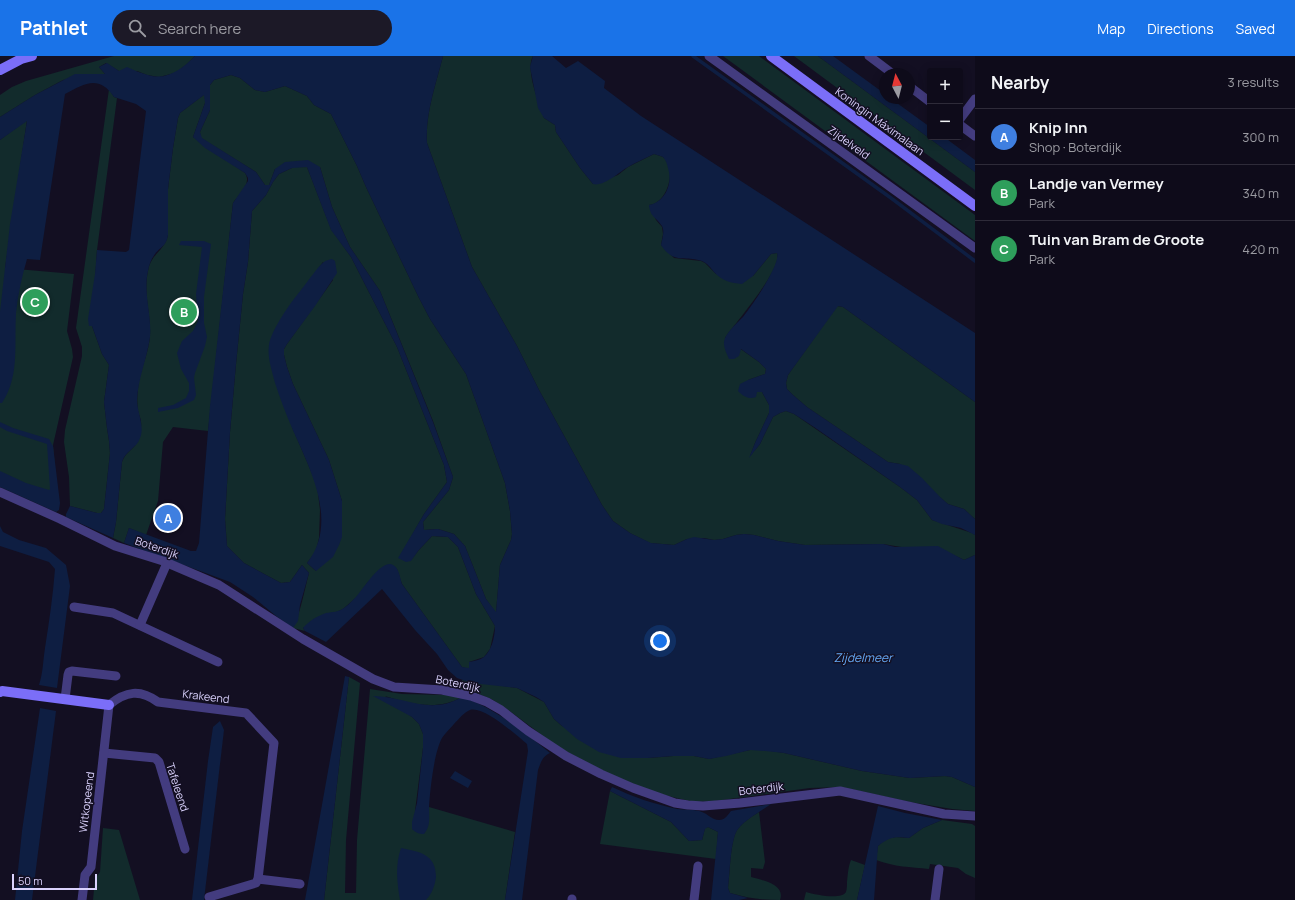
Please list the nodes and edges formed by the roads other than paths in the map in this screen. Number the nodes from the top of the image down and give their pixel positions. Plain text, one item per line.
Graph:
1 (32, 56) edge
2 (709, 56) edge
3 (771, 56) edge
4 (869, 56) edge
5 (879, 59) edge
6 (887, 68) edge
7 (0, 70) edge
8 (915, 91) edge
9 (975, 99) edge
10 (927, 100) edge
11 (963, 115) edge
12 (963, 127) edge
13 (975, 136) edge
14 (975, 206) edge
15 (975, 248) edge
16 (0, 492) edge
17 (167, 563) junction
18 (74, 607) dead end
19 (140, 625) junction
20 (218, 662) dead end
21 (116, 676) dead end
22 (0, 692) edge
23 (65, 699) junction
24 (109, 705) junction
25 (104, 753) junction
26 (975, 816) edge
27 (185, 849) dead end
28 (698, 866) dead end
29 (939, 869) dead end
30 (258, 879) junction
31 (300, 884) dead end
32 (209, 897) dead end
33 (82, 900) edge
34 (694, 900) edge
35 (935, 900) edge

1 - 7 street
2 - 15 street, Zijdelveld
3 - 14 street, Koningin Máximalaan
4 - 5 street
5 - 6 street
8 - 10 street
9 - 11 street
12 - 13 street
16 - 17 street, Boterdijk
17 - 19 street
17 - 26 street, Boterdijk
18 - 19 street
19 - 20 street
21 - 23 street
22 - 23 street
23 - 24 street
24 - 25 street, Witkopeend
24 - 30 street, Krakeend
25 - 27 street, Tafeleend
25 - 33 street, Witkopeend
28 - 34 street
29 - 35 street
30 - 31 street
30 - 32 street

